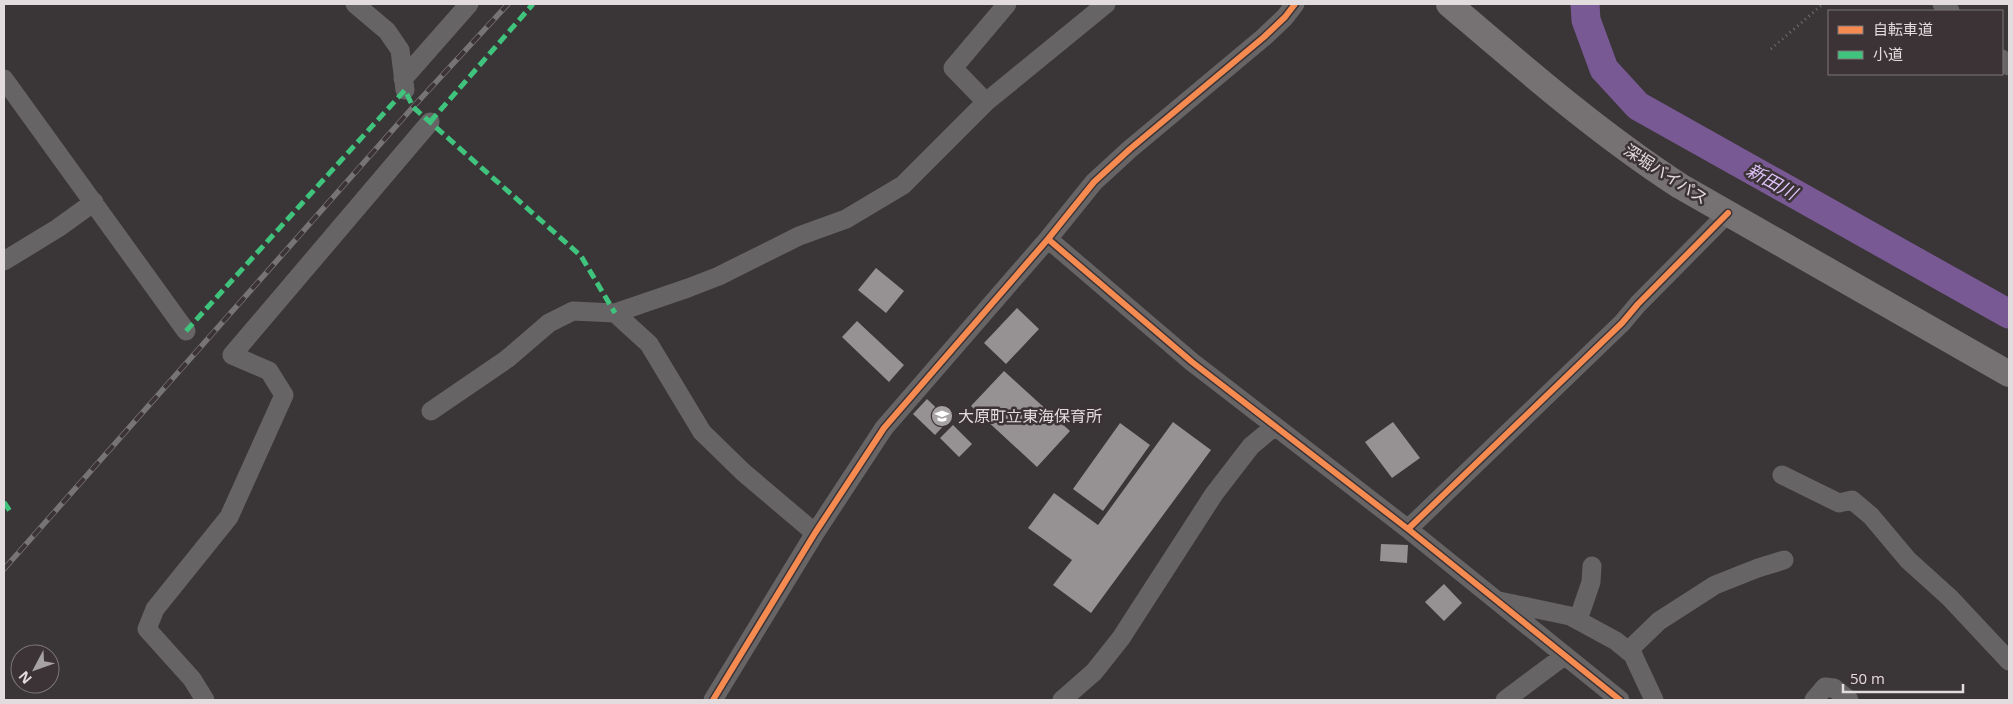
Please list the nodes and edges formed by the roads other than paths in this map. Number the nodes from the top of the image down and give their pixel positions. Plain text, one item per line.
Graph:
1 (354, 4) edge
2 (470, 4) edge
3 (1007, 4) edge
4 (1106, 4) edge
5 (1295, 4) edge
6 (1449, 4) edge
7 (4, 78) edge
8 (986, 102) junction
9 (430, 122) dead end
10 (94, 202) junction
11 (1728, 213) junction
12 (1048, 240) junction
13 (4, 261) edge
14 (615, 313) junction
15 (186, 331) dead end
16 (2009, 374) edge
17 (431, 411) dead end
18 (1275, 426) junction
19 (1782, 475) dead end
20 (1408, 530) junction
21 (816, 534) junction
22 (1784, 560) dead end
23 (1592, 566) dead end
24 (1496, 600) junction
25 (1578, 620) junction
26 (1628, 651) junction
27 (1564, 656) junction
28 (2009, 661) edge
29 (205, 700) edge
30 (713, 700) edge
31 (1062, 700) edge
32 (1505, 700) edge
33 (1620, 700) edge
34 (1654, 700) edge
35 (1814, 700) edge
36 (1849, 700) edge

1 - 2 street
3 - 8 street
4 - 8 street
5 - 12 street
6 - 11 highway, 深堀バイパス
7 - 10 street
8 - 14 street
9 - 29 street
10 - 13 street
10 - 15 street
11 - 16 highway, 深堀バイパス
11 - 20 street
12 - 18 street
12 - 21 street
14 - 17 street
14 - 21 street
18 - 20 street
18 - 31 street
19 - 28 street
20 - 24 street
21 - 30 street
22 - 26 street
23 - 25 street
24 - 25 street
24 - 27 street
25 - 26 street
26 - 34 street
27 - 32 street
27 - 33 street
35 - 36 street

